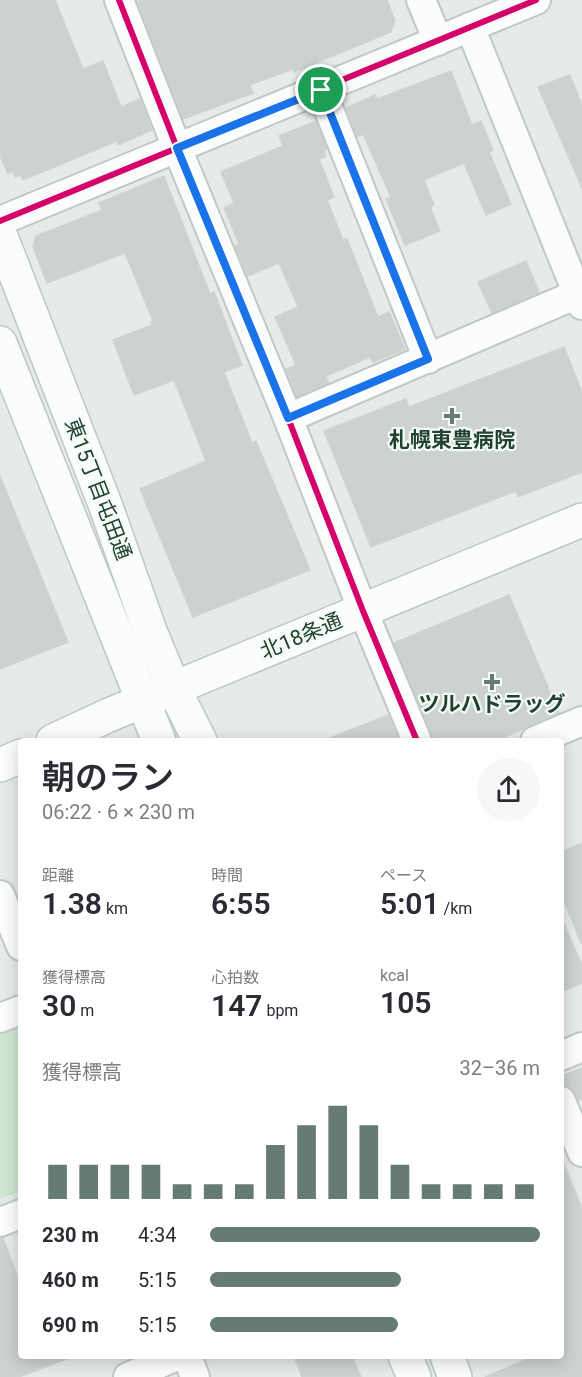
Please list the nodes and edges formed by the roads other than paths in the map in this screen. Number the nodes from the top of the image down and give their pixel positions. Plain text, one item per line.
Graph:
1 (119, 0) edge
2 (421, 0) edge
3 (536, 0) edge
4 (470, 27) junction
5 (438, 41) junction
6 (321, 90) junction
7 (177, 148) junction
8 (0, 221) edge
9 (0, 234) edge
10 (580, 297) edge
11 (0, 343) edge
12 (428, 359) junction
13 (288, 418) junction
14 (582, 520) edge
15 (363, 610) junction
16 (174, 689) junction
17 (143, 702) junction
18 (580, 729) edge
19 (60, 738) edge
20 (158, 738) edge
21 (198, 738) edge
22 (416, 738) edge
23 (546, 738) edge
24 (18, 757) edge
25 (0, 765) edge
26 (0, 895) edge
27 (18, 939) edge
28 (18, 1011) edge
29 (0, 1018) edge
30 (582, 1047) edge
31 (564, 1055) edge
32 (564, 1108) edge
33 (582, 1152) edge
34 (18, 1215) edge
35 (0, 1222) edge
36 (170, 1359) edge
37 (188, 1359) edge
38 (406, 1359) edge
39 (448, 1359) edge
40 (128, 1377) edge
41 (195, 1377) edge
42 (414, 1377) edge
43 (455, 1377) edge

1 - 7 street
2 - 5 street
3 - 4 street
4 - 5 street
4 - 10 street
5 - 6 street
6 - 7 street
6 - 12 street
7 - 8 street
7 - 13 street
9 - 16 street, 東15丁目屯田通
10 - 12 street
11 - 17 street, 東15丁目屯田通
12 - 13 street
13 - 15 street
14 - 15 street, 北18条通
15 - 16 street, 北18条通
15 - 22 street
16 - 17 street, 北18条通
16 - 21 street, 東15丁目屯田通
17 - 19 street, 北18条通
17 - 20 street, 東15丁目屯田通
18 - 23 street
24 - 25 street
26 - 27 street
28 - 29 street
30 - 31 street
32 - 33 street
34 - 35 street
36 - 40 street
37 - 41 street
38 - 42 street
39 - 43 street

